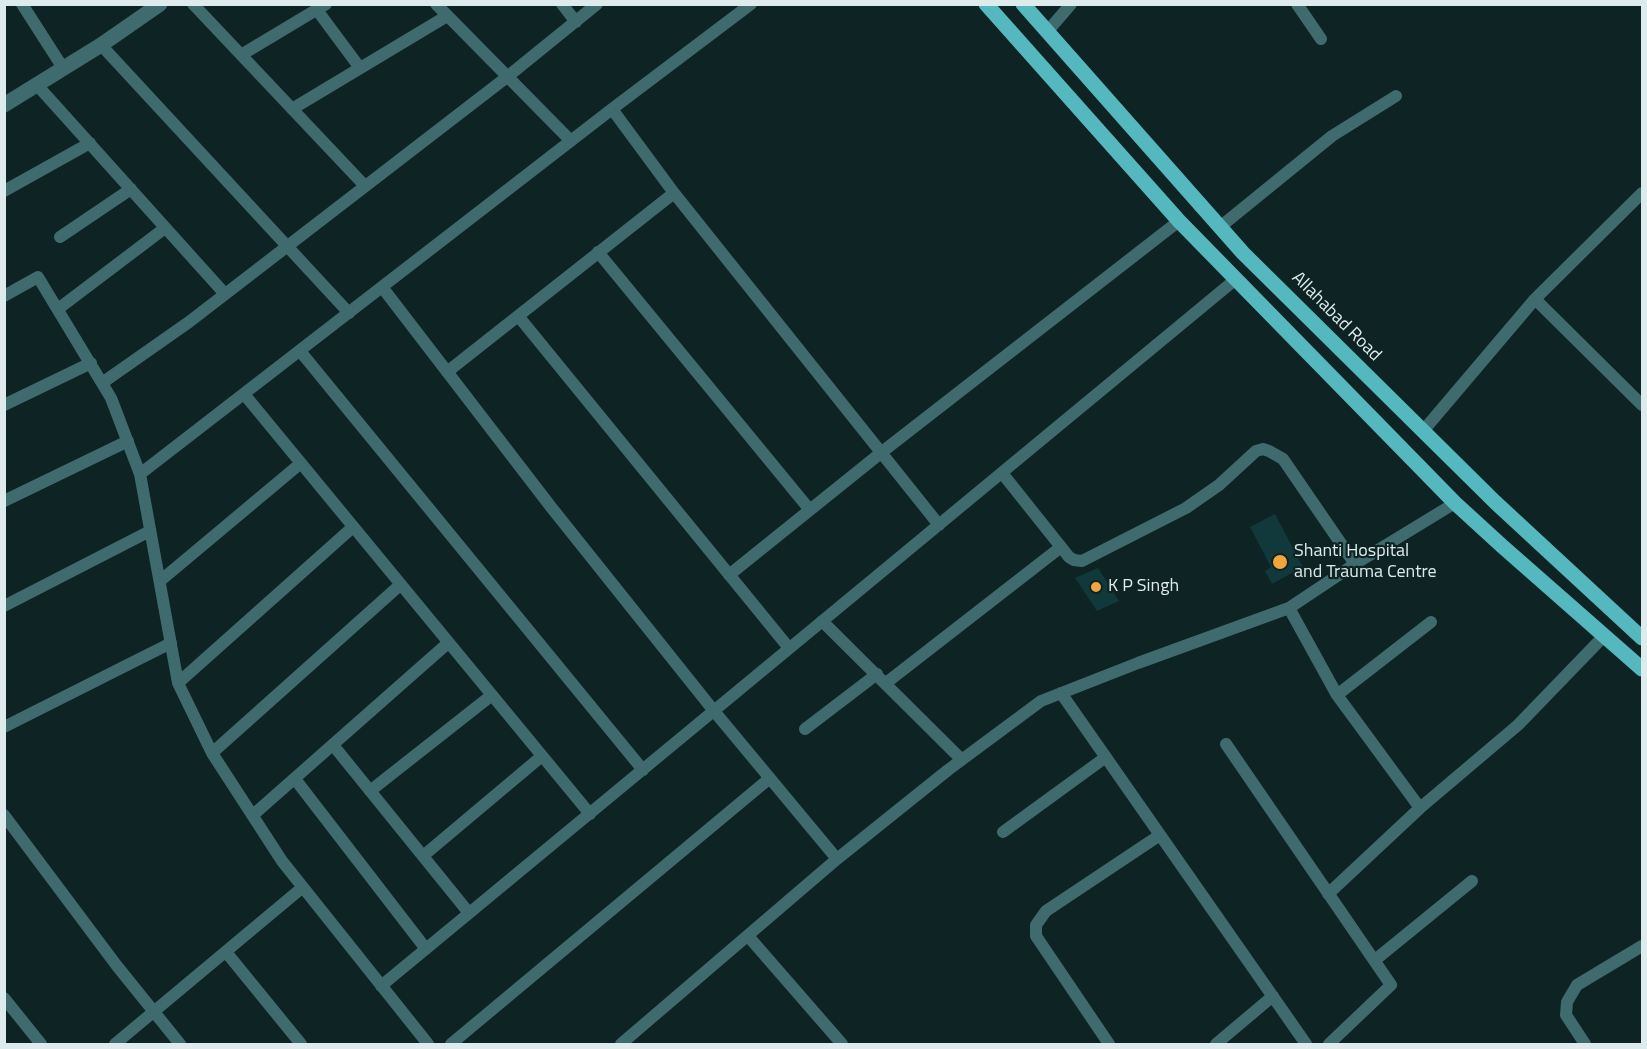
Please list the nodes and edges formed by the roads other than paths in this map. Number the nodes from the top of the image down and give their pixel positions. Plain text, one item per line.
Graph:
1 (21, 4) edge
2 (193, 4) edge
3 (436, 4) edge
4 (562, 4) edge
5 (597, 4) edge
6 (751, 4) edge
7 (986, 4) edge
8 (1023, 4) edge
9 (1071, 4) edge
10 (1297, 4) edge
11 (159, 5) edge
12 (322, 7) edge
13 (447, 16) junction
14 (576, 22) junction
15 (1047, 32) junction
16 (1321, 39) dead end
17 (101, 45) junction
18 (241, 55) junction
19 (63, 68) junction
20 (360, 68) junction
21 (507, 76) junction
22 (37, 85) junction
23 (1396, 96) dead end
24 (6, 100) edge
25 (292, 109) junction
26 (612, 109) junction
27 (571, 141) junction
28 (90, 143) junction
29 (365, 186) junction
30 (130, 189) junction
31 (4, 191) edge
32 (674, 193) junction
33 (1642, 193) edge
34 (1179, 222) junction
35 (1220, 227) junction
36 (165, 228) junction
37 (60, 237) dead end
38 (288, 246) junction
39 (598, 252) junction
40 (1236, 279) junction
41 (382, 287) junction
42 (225, 294) junction
43 (4, 296) edge
44 (1535, 299) junction
45 (58, 309) junction
46 (349, 313) junction
47 (519, 316) junction
48 (300, 351) junction
49 (91, 363) junction
50 (447, 372) junction
51 (102, 383) junction
52 (244, 394) junction
53 (4, 405) edge
54 (1642, 405) edge
55 (1424, 431) junction
56 (128, 441) junction
57 (882, 452) junction
58 (301, 463) junction
59 (140, 474) junction
60 (1002, 474) junction
61 (4, 501) edge
62 (1455, 503) junction
63 (810, 510) junction
64 (939, 525) junction
65 (353, 527) junction
66 (150, 531) junction
67 (1061, 547) junction
68 (1355, 564) junction
69 (729, 575) junction
70 (160, 581) junction
71 (400, 585) junction
72 (4, 606) edge
73 (1289, 608) junction
74 (822, 621) junction
75 (1431, 622) dead end
76 (1604, 636) junction
77 (1642, 638) edge
78 (448, 643) junction
79 (171, 644) junction
80 (789, 648) junction
81 (1642, 669) edge
82 (881, 679) junction
83 (178, 683) junction
84 (1061, 693) junction
85 (492, 695) junction
86 (1337, 695) junction
87 (714, 711) junction
88 (4, 728) edge
89 (805, 729) dead end
90 (1227, 744) dead end
91 (333, 746) junction
92 (212, 753) junction
93 (542, 756) junction
94 (1106, 758) junction
95 (962, 759) junction
96 (643, 770) junction
97 (295, 778) junction
98 (770, 778) junction
99 (370, 791) junction
100 (1420, 808) junction
101 (590, 814) junction
102 (4, 815) edge
103 (253, 815) junction
104 (1003, 832) dead end
105 (1160, 835) junction
106 (423, 856) junction
107 (837, 859) junction
108 (1472, 881) dead end
109 (303, 887) junction
110 (1328, 894) junction
111 (469, 913) junction
112 (748, 936) junction
113 (1642, 946) edge
114 (426, 949) junction
115 (226, 952) junction
116 (1375, 960) junction
117 (381, 986) junction
118 (1273, 996) junction
119 (4, 998) edge
120 (154, 1012) junction
121 (41, 1044) edge
122 (115, 1044) edge
123 (180, 1044) edge
124 (301, 1044) edge
125 (428, 1044) edge
126 (451, 1044) edge
127 (621, 1044) edge
128 (842, 1044) edge
129 (1108, 1044) edge
130 (1216, 1044) edge
131 (1306, 1044) edge
132 (1329, 1044) edge
133 (1585, 1044) edge

1 - 19 street
2 - 18 street
3 - 13 street
4 - 14 street
5 - 14 street
6 - 26 street
7 - 34 main road
8 - 15 main road, Allahabad Road
9 - 15 street
10 - 16 street
11 - 17 street
12 - 18 street
12 - 20 street
13 - 20 street
13 - 21 street
14 - 21 street
15 - 35 main road, Allahabad Road
17 - 19 street
17 - 38 street
18 - 25 street
19 - 22 street
20 - 25 street
21 - 27 street
21 - 29 street
22 - 24 street
22 - 28 street
23 - 35 street
25 - 29 street
26 - 27 street
26 - 32 street
27 - 41 street
28 - 30 street
28 - 31 street
29 - 38 street
30 - 36 street
30 - 37 street
32 - 39 street
32 - 57 street
33 - 44 street
34 - 40 main road
34 - 57 street
35 - 55 main road, Allahabad Road
36 - 42 street
36 - 45 street
38 - 42 street
38 - 46 street
39 - 47 street
39 - 63 street
40 - 60 street
40 - 62 main road
41 - 46 street
41 - 50 street
42 - 51 street
43 - 45 street
44 - 54 street
44 - 55 street
45 - 49 street
46 - 48 street
47 - 50 street
47 - 69 street
48 - 52 street
48 - 96 street
49 - 51 street
49 - 53 street
50 - 87 street
51 - 56 street
52 - 58 street
52 - 59 street
55 - 77 main road, Allahabad Road
56 - 59 street
56 - 61 street
57 - 63 street
57 - 64 street
58 - 65 street
58 - 70 street
59 - 66 street
60 - 64 street
60 - 67 street
62 - 68 street
62 - 76 main road
63 - 69 street
64 - 74 street
65 - 71 street
65 - 83 street
66 - 70 street
66 - 72 street
67 - 68 street
67 - 82 street
68 - 73 street
69 - 80 street
70 - 79 street
71 - 78 street
71 - 92 street
73 - 84 street
73 - 86 street
74 - 80 street
74 - 82 street
75 - 86 street
76 - 81 main road
76 - 100 street
78 - 85 street
78 - 91 street
79 - 83 street
79 - 88 street
80 - 87 street
82 - 89 street
82 - 95 street
83 - 92 street
84 - 94 street
84 - 95 street
85 - 93 street
85 - 99 street
86 - 100 street
87 - 96 street
87 - 98 street
90 - 110 street
91 - 97 street
91 - 99 street
92 - 103 street
93 - 101 street
93 - 106 street
94 - 104 street
94 - 105 street
95 - 107 street
96 - 101 street
97 - 103 street
97 - 114 street
98 - 107 street
98 - 126 street
99 - 106 street
100 - 110 street
101 - 111 street
102 - 120 street
103 - 109 street
105 - 118 street
105 - 129 street
106 - 111 street
107 - 112 street
108 - 116 street
109 - 115 street
109 - 117 street
110 - 116 street
111 - 114 street
112 - 127 street
112 - 128 street
113 - 133 street
114 - 117 street
115 - 120 street
115 - 124 street
116 - 132 street
117 - 125 street
118 - 130 street
118 - 131 street
119 - 121 street
120 - 122 street
120 - 123 street

